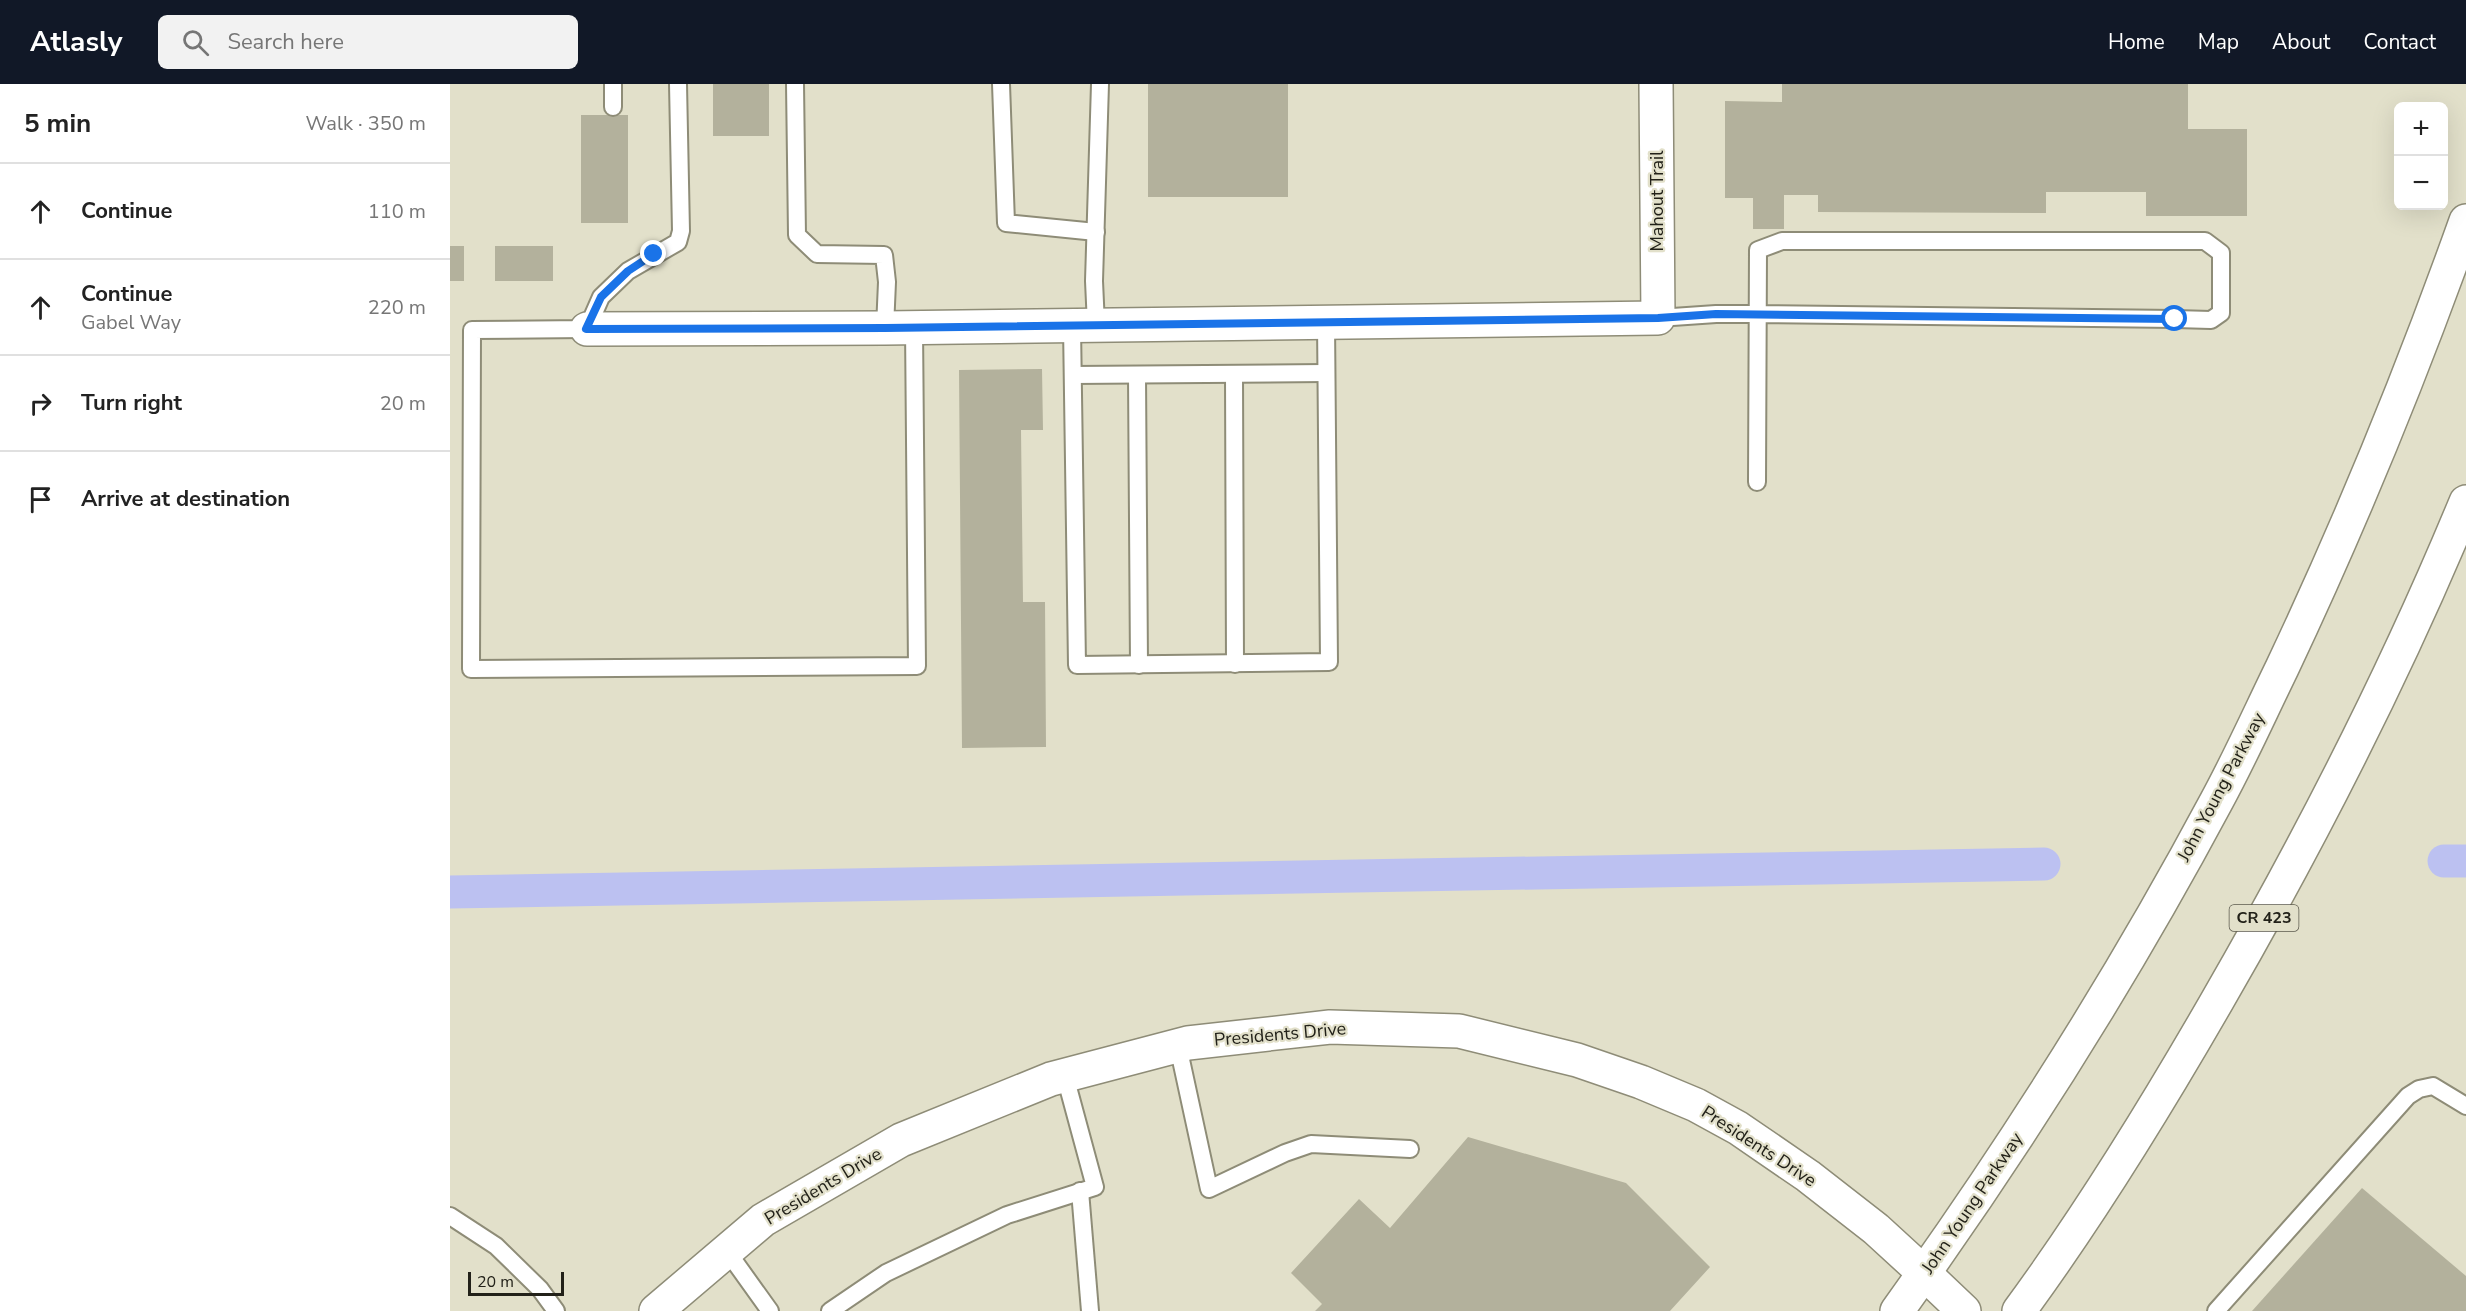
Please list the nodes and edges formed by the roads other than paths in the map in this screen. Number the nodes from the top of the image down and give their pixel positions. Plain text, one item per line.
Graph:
1 (612, 84) edge
2 (678, 84) edge
3 (795, 84) edge
4 (1001, 84) edge
5 (1100, 84) edge
6 (1656, 84) edge
7 (612, 107) dead end
8 (2466, 221) edge
9 (1096, 232) junction
10 (1757, 314) junction
11 (1658, 318) junction
12 (1326, 322) junction
13 (1084, 325) junction
14 (900, 328) junction
15 (586, 329) junction
16 (1326, 373) junction
17 (1234, 374) junction
18 (1073, 375) junction
19 (1137, 375) junction
20 (1757, 482) dead end
21 (2466, 502) edge
22 (1235, 664) junction
23 (1139, 665) junction
24 (1178, 1046) junction
25 (1065, 1076) junction
26 (2466, 1106) edge
27 (1410, 1149) dead end
28 (1080, 1191) junction
29 (450, 1216) edge
30 (727, 1251) junction
31 (1924, 1273) junction
32 (556, 1311) edge
33 (656, 1311) edge
34 (770, 1311) edge
35 (830, 1311) edge
36 (1090, 1311) edge
37 (1897, 1311) edge
38 (1964, 1311) edge
39 (2019, 1311) edge
40 (2216, 1311) edge

1 - 7 lane
2 - 15 lane
3 - 14 lane
4 - 9 lane
5 - 9 lane
6 - 11 main road, Mahout Trail
8 - 31 main road, John Young Parkway
9 - 13 lane
10 - 10 lane
10 - 11 lane
10 - 20 lane
11 - 12 main road
12 - 13 main road
12 - 16 lane
13 - 14 main road
13 - 18 lane
14 - 15 main road
14 - 15 lane
16 - 17 lane
16 - 22 lane
17 - 19 lane
17 - 22 lane
18 - 19 lane
18 - 23 lane
19 - 23 lane
21 - 39 main road, CR 423
22 - 23 lane
24 - 25 main road, Presidents Drive
24 - 27 lane
24 - 31 main road, Presidents Drive
25 - 28 lane
25 - 30 main road, Presidents Drive
26 - 40 lane
28 - 35 lane
28 - 36 lane
29 - 32 lane
30 - 33 main road, Presidents Drive
30 - 34 lane
31 - 37 main road, John Young Parkway
31 - 38 main road, Presidents Drive

